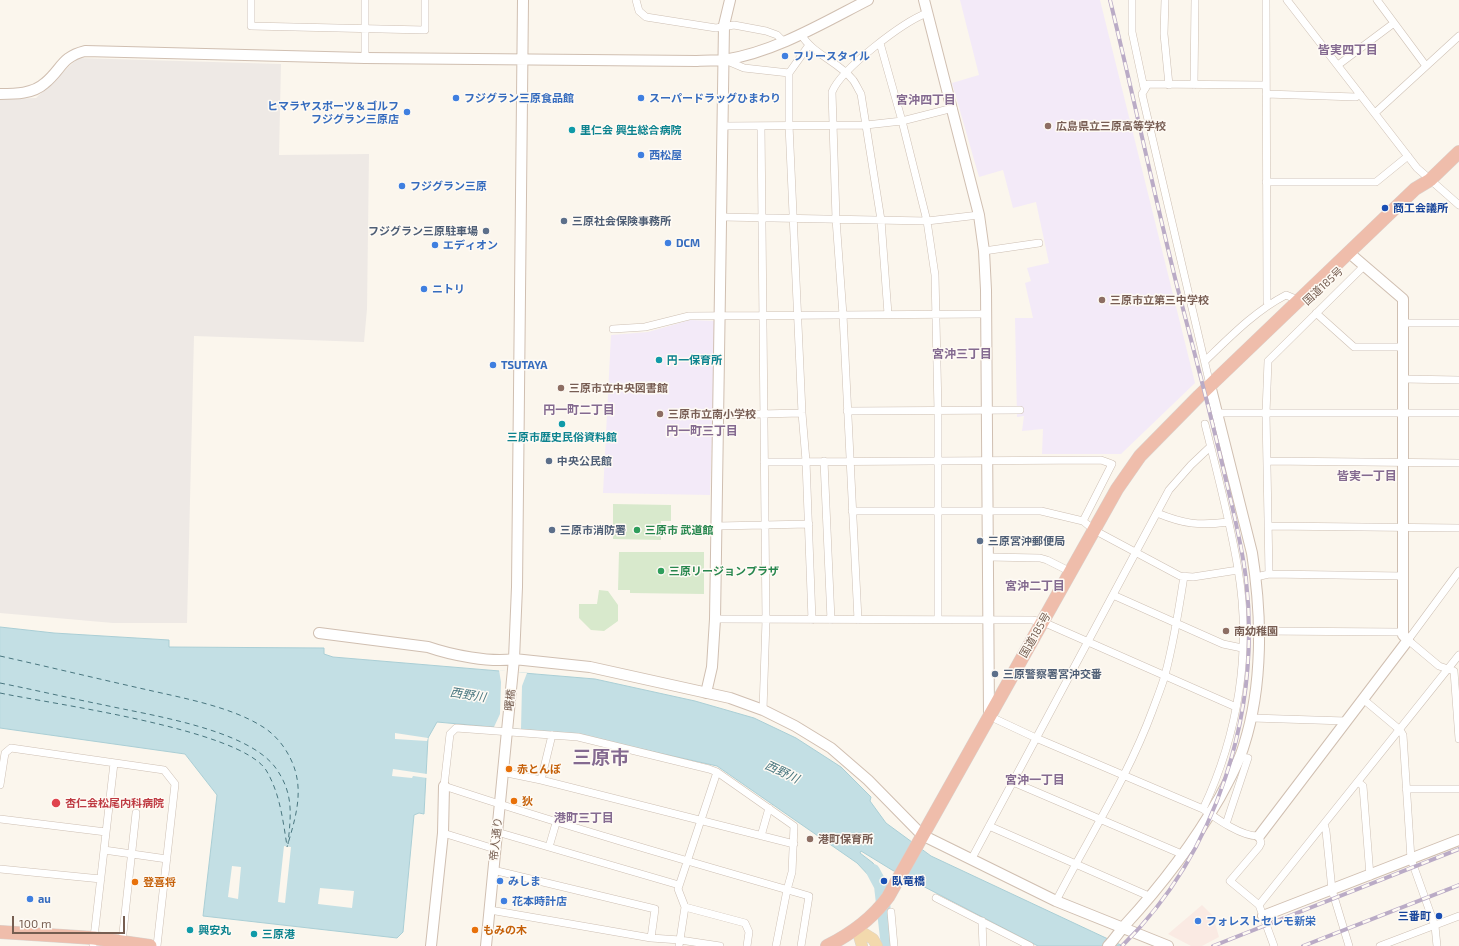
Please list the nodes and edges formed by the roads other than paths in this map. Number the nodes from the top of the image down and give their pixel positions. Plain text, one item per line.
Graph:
1 (251, 0) edge
2 (365, 0) edge
3 (425, 0) edge
4 (523, 0) edge
5 (636, 0) edge
6 (730, 0) edge
7 (868, 0) edge
8 (924, 0) edge
9 (1132, 0) edge
10 (1165, 0) edge
11 (1195, 0) edge
12 (1266, 0) edge
13 (1287, 0) edge
14 (1377, 0) edge
15 (927, 13) junction
16 (1394, 23) junction
17 (724, 25) junction
18 (365, 29) junction
19 (801, 34) junction
20 (1459, 36) edge
21 (783, 41) junction
22 (880, 43) junction
23 (809, 45) junction
24 (365, 58) junction
25 (523, 59) junction
26 (725, 60) junction
27 (1338, 65) junction
28 (1426, 66) junction
29 (846, 72) junction
30 (789, 73) junction
31 (1169, 85) junction
32 (1194, 85) junction
33 (1265, 85) junction
34 (1144, 88) junction
35 (0, 94) edge
36 (1266, 94) junction
37 (1360, 94) junction
38 (952, 108) junction
39 (1375, 113) junction
40 (902, 121) junction
41 (789, 125) junction
42 (832, 125) junction
43 (866, 125) junction
44 (724, 126) junction
45 (761, 126) junction
46 (1459, 152) edge
47 (1408, 156) junction
48 (1430, 180) junction
49 (1266, 182) junction
50 (1459, 205) edge
51 (979, 215) junction
52 (722, 217) junction
53 (761, 218) junction
54 (794, 219) junction
55 (836, 219) junction
56 (881, 220) junction
57 (927, 221) junction
58 (1039, 243) dead end
59 (984, 252) junction
60 (1354, 257) junction
61 (1364, 266) junction
62 (1298, 300) junction
63 (1269, 304) junction
64 (1316, 313) junction
65 (888, 314) junction
66 (936, 314) junction
67 (985, 314) junction
68 (798, 315) junction
69 (843, 315) junction
70 (720, 316) junction
71 (762, 316) junction
72 (1403, 323) junction
73 (1459, 323) edge
74 (613, 330) dead end
75 (1403, 347) junction
76 (1205, 361) junction
77 (1402, 379) junction
78 (1459, 380) edge
79 (1210, 385) junction
80 (1020, 410) dead end
81 (847, 411) junction
82 (938, 411) junction
83 (986, 411) junction
84 (802, 413) junction
85 (1218, 413) junction
86 (1266, 413) junction
87 (1402, 413) junction
88 (1459, 413) edge
89 (763, 414) junction
90 (718, 415) junction
91 (1205, 424) dead end
92 (1210, 447) junction
93 (937, 460) junction
94 (988, 460) junction
95 (806, 461) junction
96 (824, 461) junction
97 (850, 461) junction
98 (1267, 461) junction
99 (764, 462) junction
100 (1402, 462) junction
101 (1459, 463) edge
102 (988, 510) junction
103 (852, 511) junction
104 (938, 511) junction
105 (1157, 513) junction
106 (1083, 521) junction
107 (1228, 522) junction
108 (809, 524) junction
109 (764, 525) junction
110 (718, 526) junction
111 (1268, 526) junction
112 (1402, 528) junction
113 (1459, 528) edge
114 (1094, 530) junction
115 (1136, 552) junction
116 (988, 557) junction
117 (1238, 570) junction
118 (1459, 571) edge
119 (1071, 572) junction
120 (1269, 574) junction
121 (1184, 576) junction
122 (1402, 576) junction
123 (1256, 577) junction
124 (1113, 595) junction
125 (715, 619) junction
126 (938, 619) junction
127 (988, 619) junction
128 (766, 620) junction
129 (812, 620) junction
130 (831, 620) junction
131 (858, 620) junction
132 (1043, 622) junction
133 (1177, 625) junction
134 (1259, 631) junction
135 (319, 633) dead end
136 (1405, 638) junction
137 (1087, 643) junction
138 (1242, 648) junction
139 (1459, 655) edge
140 (514, 658) junction
141 (1448, 669) junction
142 (1165, 676) junction
143 (706, 693) junction
144 (1363, 699) junction
145 (1236, 707) junction
146 (763, 710) junction
147 (989, 716) junction
148 (1252, 718) junction
149 (1346, 721) junction
150 (507, 730) junction
151 (1400, 730) junction
152 (552, 735) junction
153 (1036, 738) junction
154 (1459, 739) edge
155 (1240, 757) junction
156 (114, 763) junction
157 (502, 772) junction
158 (717, 772) junction
159 (1124, 776) junction
160 (541, 780) junction
161 (1013, 782) junction
162 (1358, 782) junction
163 (0, 785) edge
164 (444, 786) junction
165 (1406, 789) junction
166 (1459, 789) edge
167 (500, 804) junction
168 (769, 808) junction
169 (1207, 812) junction
170 (136, 813) dead end
171 (0, 819) edge
172 (700, 820) junction
173 (1101, 820) junction
174 (556, 823) junction
175 (1226, 824) junction
176 (1324, 824) junction
177 (989, 826) junction
178 (106, 832) junction
179 (497, 832) junction
180 (443, 833) junction
181 (761, 836) junction
182 (1259, 836) junction
183 (920, 840) junction
184 (1459, 840) edge
185 (794, 844) junction
186 (549, 847) junction
187 (495, 849) junction
188 (104, 850) junction
189 (132, 854) junction
190 (1184, 855) junction
191 (167, 859) junction
192 (1411, 859) junction
193 (687, 860) junction
194 (971, 860) junction
195 (1075, 863) junction
196 (0, 869) edge
197 (494, 870) junction
198 (1370, 876) junction
199 (101, 879) junction
200 (679, 885) junction
201 (787, 890) junction
202 (1332, 890) junction
203 (1152, 897) junction
204 (936, 898) dead end
205 (1056, 901) junction
206 (1259, 905) junction
207 (684, 907) junction
208 (490, 910) junction
209 (886, 910) junction
210 (1262, 916) junction
211 (1459, 916) edge
212 (982, 921) junction
213 (1435, 926) junction
214 (1123, 927) junction
215 (857, 929) junction
216 (0, 932) edge
217 (651, 938) junction
218 (94, 942) edge
219 (122, 942) junction
220 (680, 943) edge
221 (1111, 943) edge
222 (1396, 943) edge
223 (150, 946) edge
224 (157, 946) edge
225 (431, 946) edge
226 (486, 946) edge
227 (720, 946) edge
228 (747, 946) edge
229 (776, 946) edge
230 (802, 946) edge
231 (827, 946) edge
232 (862, 946) edge
233 (877, 946) edge
234 (894, 946) edge
235 (983, 946) edge
236 (1030, 946) edge
237 (1168, 946) edge
238 (1274, 946) edge
239 (1349, 946) edge
240 (1380, 946) edge
241 (1437, 946) edge

1 - 18 street
2 - 18 street
3 - 18 street
4 - 25 street, 曙橋
5 - 17 street
6 - 17 street
7 - 19 street
8 - 15 street
9 - 34 street
10 - 31 street
11 - 32 street
12 - 33 street
13 - 27 street
14 - 16 street
15 - 22 street
15 - 38 street
16 - 27 street
16 - 28 street
17 - 21 street
17 - 26 street
18 - 24 street
19 - 21 street
19 - 23 street
20 - 28 street
21 - 26 street
22 - 29 street
22 - 40 street
23 - 29 street
23 - 30 street
24 - 25 street
24 - 35 street
25 - 26 street
25 - 140 street, 曙橋
26 - 30 street
26 - 44 street
27 - 37 street
28 - 39 street
29 - 42 street
29 - 43 street
30 - 41 street
31 - 32 street
31 - 34 street
32 - 33 street
33 - 36 street
34 - 76 street
36 - 37 street
36 - 49 street
37 - 39 street
38 - 40 street
38 - 51 street
39 - 47 street
40 - 43 street
40 - 57 street
41 - 42 street
41 - 45 street
41 - 54 street
42 - 43 street
42 - 55 street
43 - 56 street
44 - 45 street
44 - 52 street
45 - 53 street
46 - 48 highway, 国道185号
47 - 48 street
47 - 49 street
48 - 50 street
48 - 60 highway, 国道185号
48 - 62 highway, 国道185号
49 - 63 street
51 - 57 street
51 - 59 street
52 - 53 street
52 - 70 street
53 - 54 street
53 - 71 street
54 - 55 street
54 - 68 street
55 - 56 street
55 - 69 street
56 - 57 street
56 - 65 street
57 - 66 street
58 - 59 street
59 - 67 street
60 - 61 street
60 - 79 highway, 国道185号
61 - 64 street
61 - 72 street
62 - 63 street
62 - 79 highway, 国道185号
63 - 76 street
64 - 75 street
64 - 86 street
65 - 66 street
65 - 69 street
66 - 67 street
66 - 82 street
67 - 83 street
68 - 69 street
68 - 71 street
68 - 84 street
69 - 81 street
70 - 71 street
70 - 74 street
70 - 90 street
71 - 89 street
72 - 73 street
72 - 75 street
75 - 77 street
76 - 79 street
77 - 78 street
77 - 87 street
79 - 85 street
79 - 114 highway, 国道185号
80 - 83 street
81 - 82 street
81 - 97 street
82 - 83 street
82 - 93 street
83 - 94 street
84 - 89 street
84 - 95 street
85 - 86 street
85 - 123 street
86 - 87 street
86 - 98 street
87 - 88 street
87 - 100 street
89 - 90 street
89 - 99 street
90 - 110 street
91 - 92 street
92 - 105 street
92 - 107 street
93 - 94 street
93 - 97 street
93 - 104 street
94 - 102 street
94 - 106 street
95 - 96 street
95 - 99 street
95 - 108 street
96 - 97 street
96 - 130 street
97 - 103 street
98 - 100 street
98 - 111 street
99 - 109 street
100 - 101 street
100 - 112 street
102 - 104 street
102 - 106 street
102 - 116 street
103 - 104 street
103 - 131 street
104 - 126 street
105 - 107 street
105 - 115 street
106 - 114 street
107 - 117 street
108 - 109 street
108 - 129 street
109 - 110 street
109 - 128 street
110 - 125 street
111 - 112 street
111 - 120 street
112 - 113 street
112 - 122 street
114 - 115 street
114 - 119 highway, 国道185号
115 - 121 street
115 - 124 street
116 - 119 street
116 - 127 street
117 - 121 street
117 - 138 street
118 - 136 street
119 - 132 highway, 国道185号
120 - 122 street
120 - 123 street
121 - 133 street
122 - 136 street
123 - 134 street
124 - 133 street
124 - 137 street
125 - 128 street
125 - 143 street
126 - 127 street
126 - 131 street
127 - 132 street
127 - 147 street
128 - 129 street
128 - 146 street
129 - 130 street
130 - 131 street
132 - 137 street
132 - 147 highway, 国道185号
133 - 138 street
133 - 142 street
134 - 136 street
134 - 148 street
135 - 140 street
136 - 141 street
136 - 144 street
137 - 142 street
137 - 153 street
138 - 145 street
139 - 141 street
140 - 143 street
140 - 150 street, 曙橋
141 - 151 street
141 - 154 street
142 - 145 street
142 - 159 street
143 - 146 street
144 - 149 street
144 - 151 street
145 - 169 street
146 - 183 street
147 - 153 street
147 - 183 highway, 国道185号
148 - 149 street
148 - 155 street
149 - 182 street
150 - 152 street
150 - 157 street, 帝人通り
150 - 164 street
151 - 162 street
151 - 165 street
152 - 158 street
152 - 160 street
153 - 159 street
153 - 161 street
155 - 169 street
155 - 175 street
156 - 163 street
156 - 178 street
156 - 191 street
157 - 160 street
157 - 167 street, 帝人通り
158 - 168 street
158 - 172 street
159 - 169 street
159 - 173 street
160 - 172 street
161 - 173 street
161 - 177 street
162 - 176 street
162 - 198 street
164 - 167 street
164 - 180 street
165 - 166 street
165 - 192 street
167 - 174 street
167 - 179 street, 帝人通り
168 - 181 street
168 - 185 street
169 - 175 street
169 - 190 street
170 - 189 street
171 - 178 street
172 - 181 street
172 - 193 street
173 - 190 street
173 - 195 street
174 - 186 street
174 - 193 street
175 - 182 street
176 - 202 street
176 - 206 street
177 - 194 street
177 - 195 street
178 - 188 street
179 - 186 street
179 - 187 street, 帝人通り
180 - 187 street
180 - 225 street
181 - 185 street
182 - 206 street
183 - 194 street
183 - 209 highway, 国道185号
184 - 192 street
185 - 201 street
186 - 200 street
187 - 197 street, 帝人通り
188 - 189 street
188 - 199 street
189 - 191 street
189 - 219 street
190 - 203 street
191 - 224 street
192 - 198 street
192 - 213 street
193 - 200 street
193 - 201 street
194 - 205 street
195 - 203 street
195 - 205 street
196 - 199 street
197 - 208 street, 帝人通り
197 - 217 street
198 - 202 street
199 - 218 street
200 - 207 street
201 - 229 street
201 - 230 street
202 - 210 street
202 - 239 street
203 - 214 street
204 - 212 street
205 - 214 street
206 - 210 street
207 - 220 street
207 - 228 street
208 - 217 street
208 - 226 street, 帝人通り
209 - 215 highway, 国道185号
209 - 234 street
210 - 238 street
211 - 213 street
212 - 235 street
212 - 236 street
213 - 222 street
213 - 241 street
214 - 221 street
214 - 237 street
215 - 231 highway, 国道185号
215 - 232 main road
215 - 233 main road
216 - 218 highway
217 - 220 street
218 - 219 highway
219 - 223 highway
220 - 227 street
222 - 240 street

